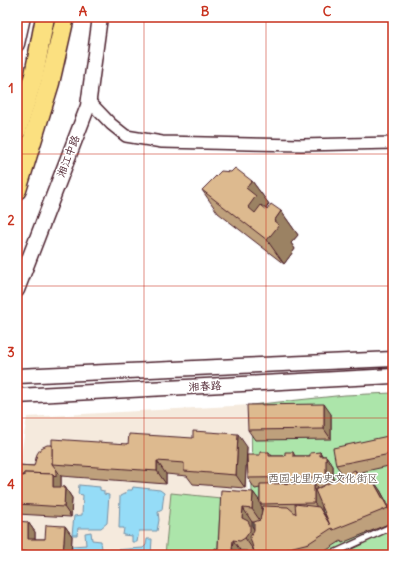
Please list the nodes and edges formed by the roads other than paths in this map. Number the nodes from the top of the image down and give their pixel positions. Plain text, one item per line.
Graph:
1 (23, 17) edge
2 (45, 17) edge
3 (65, 17) edge
4 (100, 17) edge
5 (17, 44) edge
6 (88, 100) junction
7 (17, 130) edge
8 (393, 143) edge
9 (17, 190) edge
10 (17, 290) edge
11 (393, 359) edge
12 (17, 376) edge
13 (393, 376) edge
14 (17, 396) edge
15 (393, 526) edge
16 (330, 555) edge

1 - 5 street
2 - 7 main road
3 - 9 main road
4 - 6 street, 湘江中路
6 - 8 street
6 - 10 street, 湘江中路
11 - 12 street, 湘春路
13 - 14 street, 湘春路
15 - 16 lane

